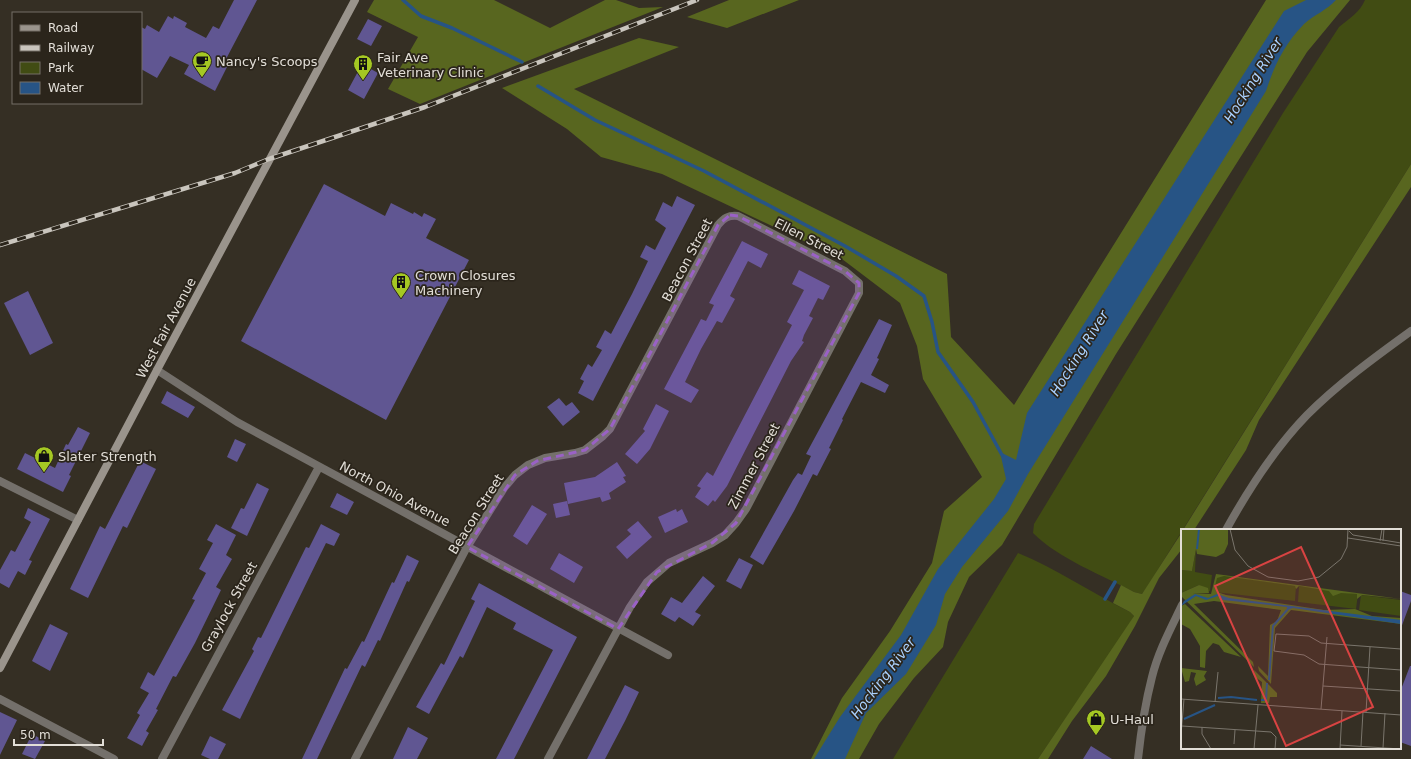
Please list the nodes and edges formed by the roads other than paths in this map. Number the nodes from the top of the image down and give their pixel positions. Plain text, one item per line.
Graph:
1 (354, 0) edge
2 (738, 216) joint
3 (859, 293) joint
4 (1411, 331) edge
5 (157, 370) junction
6 (319, 467) junction
7 (0, 481) edge
8 (78, 520) junction
9 (1227, 529) edge
10 (467, 547) junction
11 (1181, 607) edge
12 (618, 629) junction
13 (668, 655) dead end
14 (0, 668) edge
15 (0, 700) edge
16 (114, 759) edge
17 (162, 759) edge
18 (355, 759) edge
19 (548, 759) edge
20 (1138, 759) edge

1 - 5 street, West Fair Avenue
2 - 3 street, Ellen Street
2 - 10 street, Beacon Street
3 - 12 street, Zimmer Street
4 - 9 street
5 - 6 street, North Ohio Avenue
5 - 8 street, West Fair Avenue
6 - 10 street, North Ohio Avenue
6 - 17 street, Graylock Street
7 - 8 street
8 - 14 street, West Fair Avenue
10 - 12 street, North Ohio Avenue
10 - 18 street, Beacon Street
11 - 20 street
12 - 13 street, North Ohio Avenue
12 - 19 street, Zimmer Street
15 - 16 street

